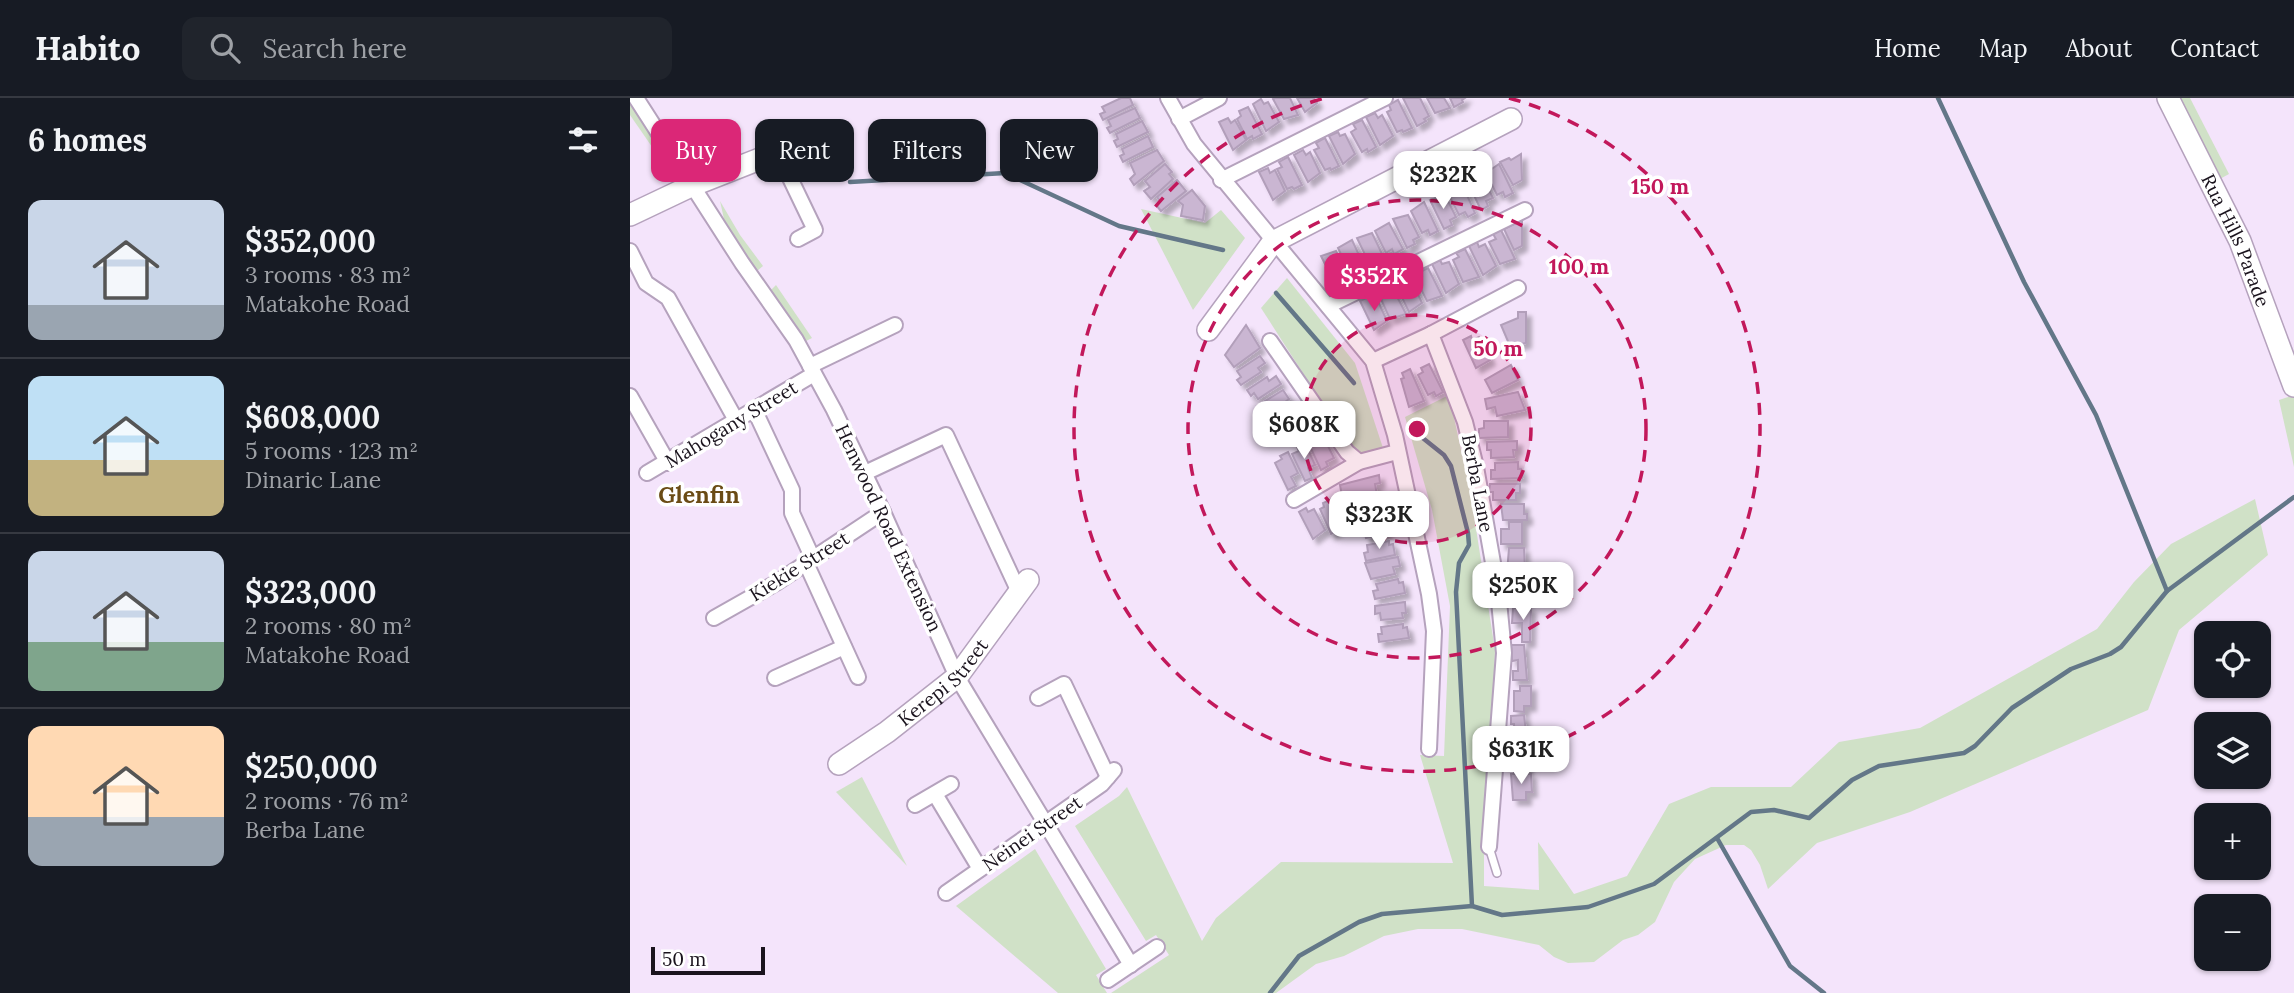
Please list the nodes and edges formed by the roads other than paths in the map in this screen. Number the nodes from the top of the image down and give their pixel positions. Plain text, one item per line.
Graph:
1 (636, 98) edge
2 (1168, 98) edge
3 (1219, 98) edge
4 (1385, 98) edge
5 (2168, 98) edge
6 (1179, 119) junction
7 (1511, 119) dead end
8 (755, 162) edge
9 (1222, 180) junction
10 (792, 182) edge
11 (691, 186) junction
12 (1525, 210) dead end
13 (630, 215) edge
14 (798, 239) dead end
15 (1273, 242) junction
16 (630, 251) edge
17 (1518, 288) dead end
18 (1328, 306) junction
19 (895, 325) dead end
20 (1208, 330) dead end
21 (1431, 334) junction
22 (1270, 341) dead end
23 (1373, 361) junction
24 (812, 370) junction
25 (2294, 386) edge
26 (630, 396) edge
27 (755, 411) junction
28 (737, 422) junction
29 (1397, 452) junction
30 (1359, 462) junction
31 (668, 463) junction
32 (647, 473) dead end
33 (865, 473) junction
34 (1294, 500) dead end
35 (883, 512) junction
36 (810, 561) junction
37 (1024, 586) joint
38 (714, 618) dead end
39 (844, 647) junction
40 (858, 677) dead end
41 (957, 677) junction
42 (775, 678) dead end
43 (1038, 698) dead end
44 (1429, 749) dead end
45 (839, 764) dead end
46 (951, 784) dead end
47 (935, 794) junction
48 (915, 806) dead end
49 (1044, 822) junction
50 (1489, 847) joint
51 (980, 869) junction
52 (1497, 873) dead end
53 (946, 892) dead end
54 (1157, 947) dead end
55 (1131, 965) junction
56 (1108, 981) dead end

1 - 11 street, Henwood Road Extension
2 - 6 street
3 - 6 street
4 - 9 street
5 - 25 street, Rua Hills Parade
6 - 9 street
7 - 15 street
8 - 11 street
9 - 15 street
10 - 14 street
11 - 13 street
11 - 24 street, Henwood Road Extension
12 - 18 street
15 - 18 street
15 - 20 street
16 - 28 street
17 - 21 street
18 - 23 street
19 - 24 street, Mahogany Street
21 - 23 street
21 - 50 street, Berba Lane
22 - 30 street
23 - 29 street
24 - 27 street, Mahogany Street
24 - 33 street, Henwood Road Extension
26 - 31 street
27 - 28 street, Mahogany Street
27 - 36 street
28 - 31 street, Mahogany Street
29 - 30 street
29 - 44 street
30 - 34 street
31 - 32 street, Mahogany Street
33 - 35 street, Henwood Road Extension
33 - 37 street
35 - 36 street, Kiekie Street
35 - 41 street, Henwood Road Extension
36 - 38 street, Kiekie Street
36 - 39 street
37 - 41 street, Kerepi Street
39 - 40 street
39 - 42 street
41 - 45 street, Kerepi Street
41 - 49 street, Henwood Road Extension
43 - 49 street, Neinei Street
46 - 47 street
47 - 48 street
47 - 51 street
49 - 51 street, Neinei Street
49 - 55 street, Henwood Road Extension
50 - 52 lane
51 - 53 street, Neinei Street
54 - 55 street
55 - 56 street

